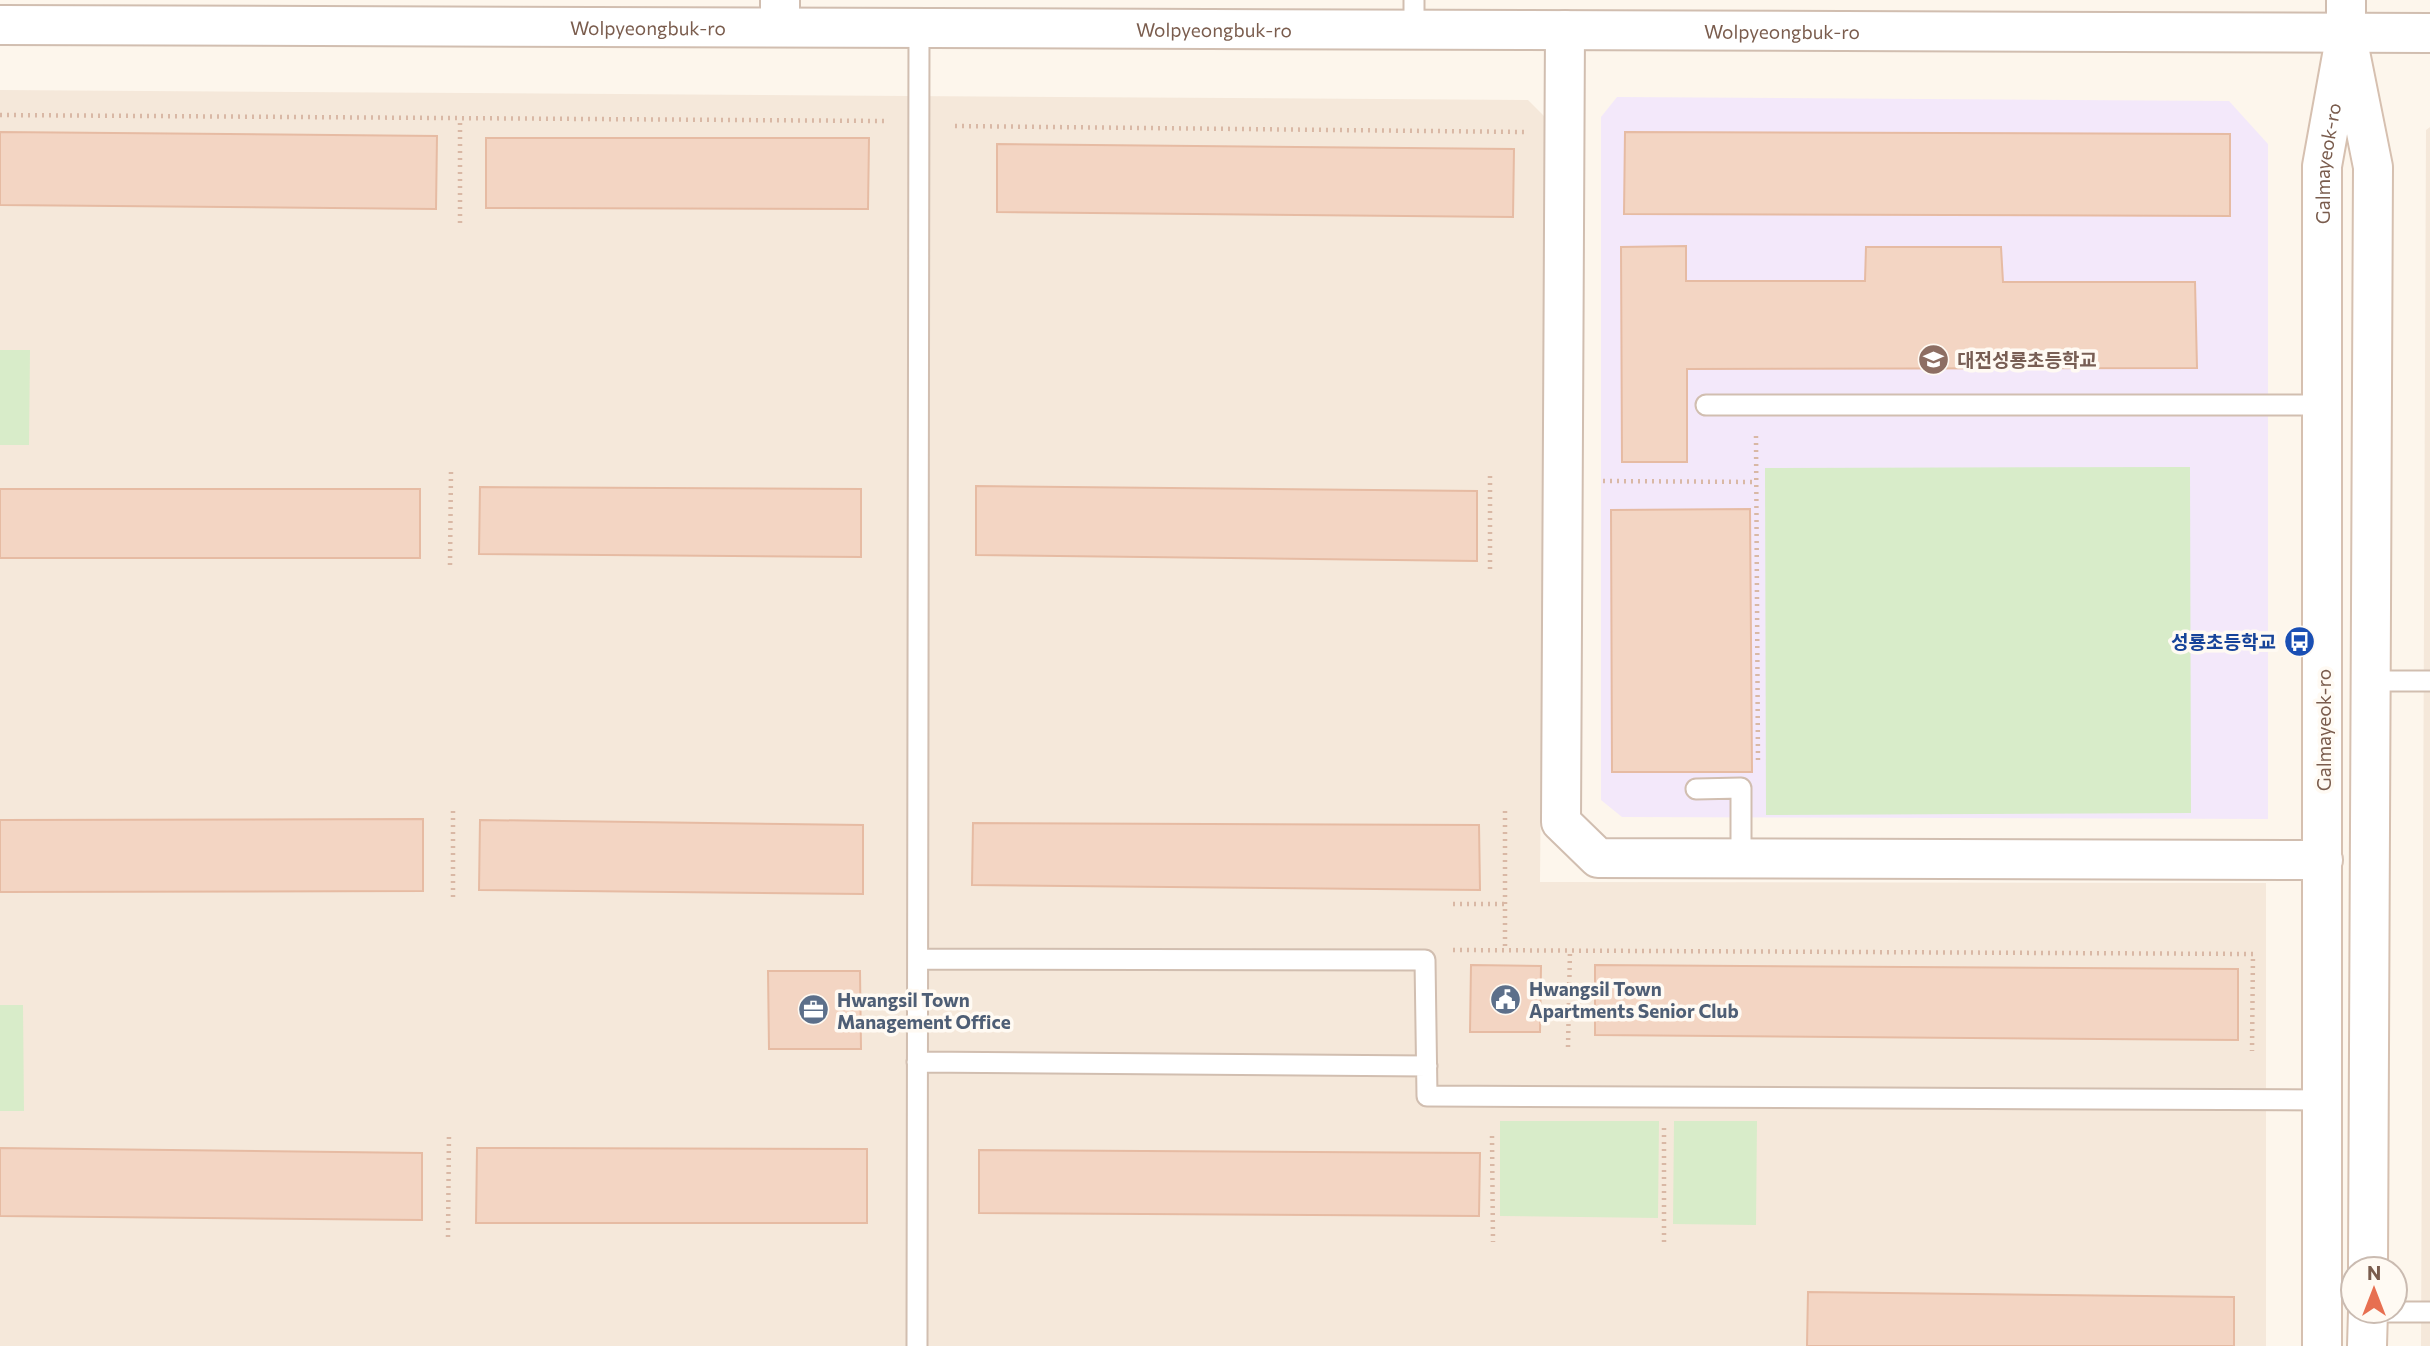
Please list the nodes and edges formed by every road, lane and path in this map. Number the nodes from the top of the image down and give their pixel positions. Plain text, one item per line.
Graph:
1 (780, 14) edge
2 (1414, 15) edge
3 (2346, 16) edge
4 (0, 25) edge
5 (919, 28) junction
6 (1565, 30) junction
7 (2430, 33) edge
8 (0, 115) edge
9 (460, 118) junction
10 (884, 121) dead end
11 (956, 126) dead end
12 (1531, 132) dead end
13 (460, 223) dead end
14 (1706, 405) dead end
15 (1756, 405) junction
16 (2323, 405) junction
17 (451, 471) dead end
18 (1490, 472) dead end
19 (1601, 481) dead end
20 (1757, 482) junction
21 (450, 565) dead end
22 (1490, 569) dead end
23 (2371, 681) junction
24 (2430, 681) edge
25 (1741, 788) junction
26 (1696, 789) dead end
27 (453, 811) dead end
28 (1504, 811) dead end
29 (1741, 858) junction
30 (2323, 860) junction
31 (453, 901) dead end
32 (1453, 904) dead end
33 (1504, 904) junction
34 (1452, 950) dead end
35 (1504, 950) junction
36 (1570, 950) junction
37 (918, 959) junction
38 (1568, 1047) dead end
39 (2252, 1051) dead end
40 (917, 1062) junction
41 (1427, 1066) junction
42 (2323, 1100) junction
43 (1664, 1122) dead end
44 (449, 1133) dead end
45 (1492, 1136) dead end
46 (448, 1237) dead end
47 (1493, 1242) dead end
48 (1664, 1242) dead end
49 (2368, 1255) edge
50 (2409, 1312) edge
51 (2430, 1312) edge
52 (2368, 1325) edge
53 (916, 1346) edge
54 (2322, 1346) edge
55 (2367, 1346) edge

1 - 4 street, Wolpyeongbuk-ro
1 - 5 street, Wolpyeongbuk-ro
2 - 5 street, Wolpyeongbuk-ro
2 - 6 street, Wolpyeongbuk-ro
3 - 6 street, Wolpyeongbuk-ro
3 - 7 street, Wolpyeongbuk-ro
3 - 16 street, Galmayeok-ro
3 - 23 street, Galmayeok-ro
5 - 37 lane
6 - 29 street
8 - 9 path
9 - 10 path
9 - 13 path
11 - 12 path
14 - 15 lane
15 - 16 lane
15 - 20 path
16 - 30 street, Galmayeok-ro
17 - 21 path
18 - 22 path
19 - 20 path
20 - 25 path
23 - 24 lane
23 - 49 street, Galmayeok-ro
25 - 26 lane
25 - 29 lane
27 - 31 path
28 - 33 path
29 - 30 street
30 - 42 street, Galmayeok-ro
32 - 33 path
33 - 35 path
34 - 35 path
35 - 36 path
36 - 38 path
36 - 39 path
37 - 40 lane
37 - 41 lane
40 - 41 lane
40 - 53 lane
41 - 42 lane
42 - 54 street, Galmayeok-ro
43 - 48 path
44 - 46 path
45 - 47 path
50 - 51 lane
52 - 55 street

